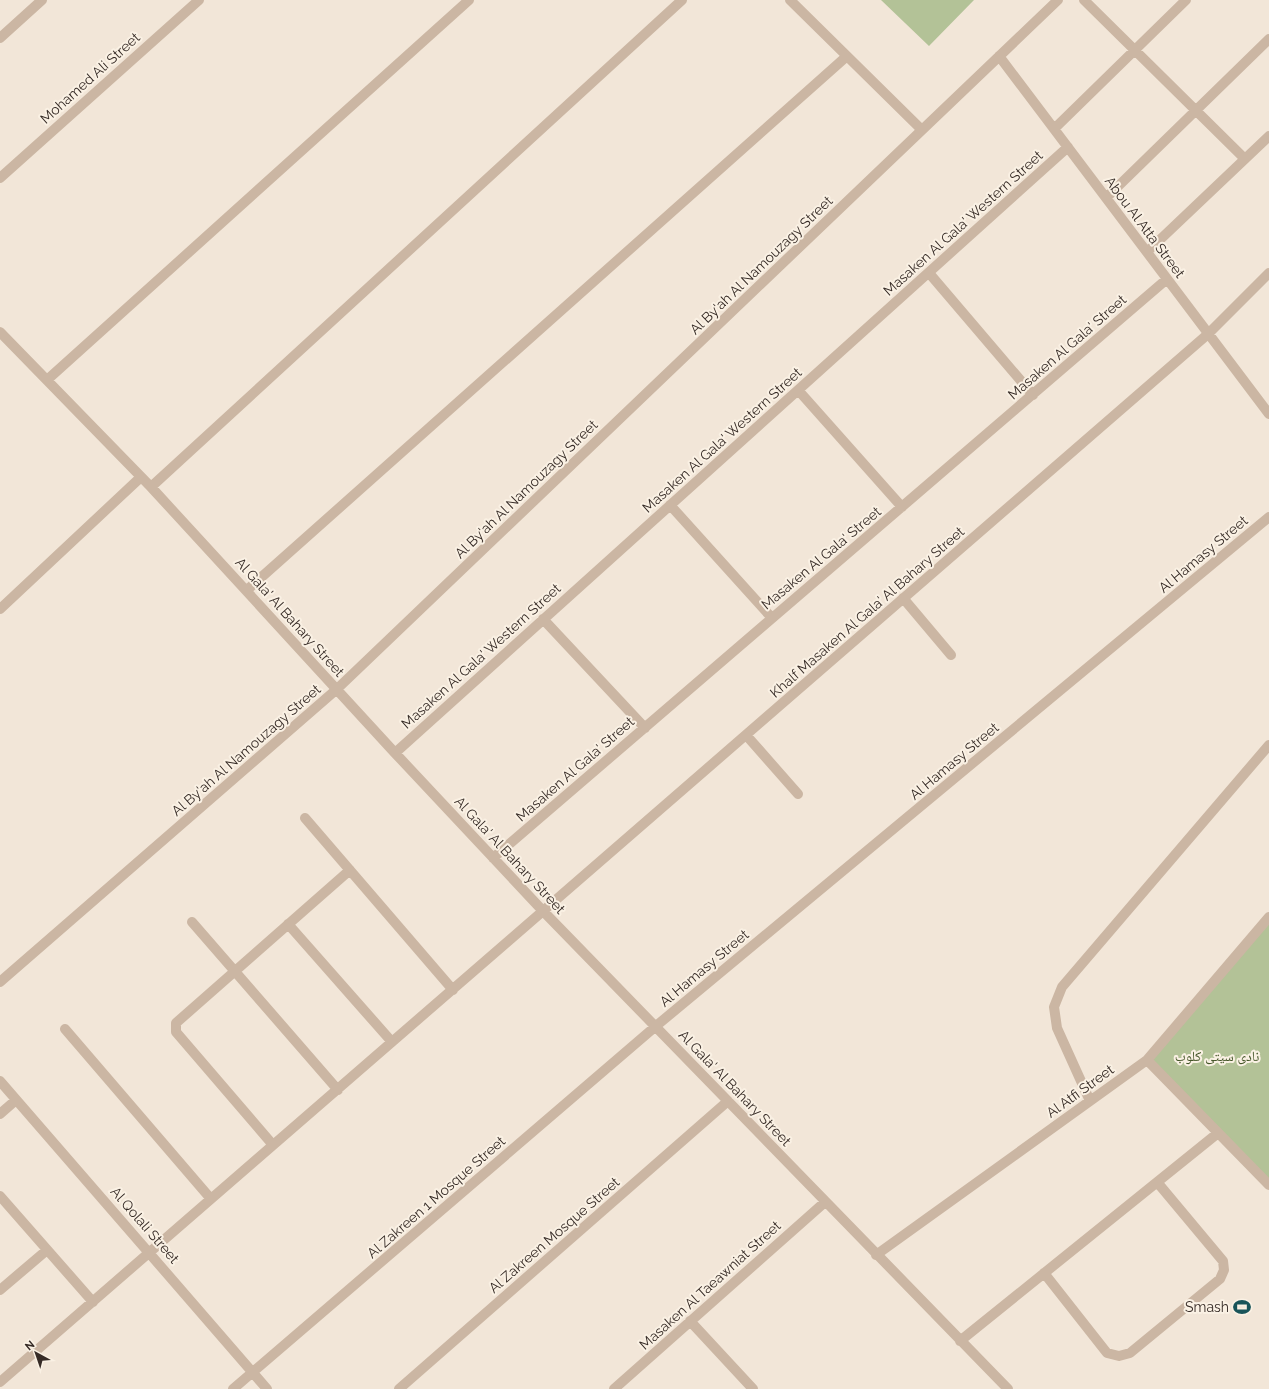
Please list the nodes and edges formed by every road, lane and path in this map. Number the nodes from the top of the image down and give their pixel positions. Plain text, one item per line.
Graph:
1 (42, 0) edge
2 (199, 0) edge
3 (469, 0) edge
4 (682, 0) edge
5 (790, 0) edge
6 (1058, 0) edge
7 (1084, 0) edge
8 (1186, 0) edge
9 (0, 38) edge
10 (1269, 39) edge
11 (1135, 50) junction
12 (847, 56) junction
13 (999, 56) junction
14 (1196, 111) junction
15 (1054, 129) junction
16 (922, 130) junction
17 (1269, 136) edge
18 (1068, 147) junction
19 (1245, 159) junction
20 (0, 178) edge
21 (1106, 198) junction
22 (1147, 252) junction
23 (929, 273) junction
24 (1269, 273) edge
25 (1167, 279) junction
26 (0, 332) edge
27 (1208, 334) junction
28 (47, 380) junction
29 (798, 390) junction
30 (1033, 395) junction
31 (1269, 414) edge
32 (142, 477) junction
33 (151, 487) junction
34 (670, 505) junction
35 (902, 507) junction
36 (1269, 517) edge
37 (247, 590) junction
38 (903, 598) junction
39 (0, 609) edge
40 (772, 618) junction
41 (543, 619) junction
42 (951, 655) dead end
43 (337, 690) junction
44 (645, 728) junction
45 (746, 735) junction
46 (1269, 745) edge
47 (395, 752) junction
48 (798, 794) dead end
49 (305, 818) dead end
50 (493, 858) junction
51 (350, 870) junction
52 (543, 911) junction
53 (1269, 917) edge
54 (192, 922) dead end
55 (288, 924) junction
56 (234, 971) junction
57 (0, 982) edge
58 (453, 990) junction
59 (656, 1026) junction
60 (65, 1029) dead end
61 (392, 1042) junction
62 (1147, 1060) junction
63 (0, 1081) edge
64 (338, 1090) junction
65 (16, 1100) junction
66 (728, 1101) junction
67 (1090, 1101) junction
68 (0, 1114) edge
69 (1218, 1133) junction
70 (273, 1145) junction
71 (1156, 1182) junction
72 (1269, 1185) edge
73 (0, 1196) edge
74 (211, 1199) junction
75 (825, 1202) junction
76 (47, 1250) junction
77 (150, 1252) junction
78 (876, 1255) junction
79 (1044, 1273) junction
80 (0, 1290) edge
81 (92, 1302) junction
82 (690, 1321) junction
83 (960, 1341) junction
84 (253, 1372) junction
85 (0, 1382) edge
86 (233, 1389) edge
87 (267, 1389) edge
88 (399, 1389) edge
89 (614, 1389) edge
90 (753, 1389) edge
91 (1008, 1389) edge

1 - 9 street
2 - 20 street, Mohamed Ali Street
3 - 28 street
4 - 33 street
5 - 12 street
6 - 13 street, Al By'ah Al Namouzagy Street
7 - 11 street
8 - 11 street
10 - 14 street
11 - 14 street
11 - 15 street
12 - 16 street
12 - 37 street
13 - 15 street, Abou Al Atta Street
13 - 16 street, Al By'ah Al Namouzagy Street
14 - 19 street
14 - 21 street
15 - 18 street, Abou Al Atta Street
16 - 43 street, Al By'ah Al Namouzagy Street
17 - 19 street
18 - 21 street, Abou Al Atta Street
18 - 23 street, Masaken Al Gala' Western Street
19 - 22 street
21 - 22 street, Abou Al Atta Street
22 - 25 street, Abou Al Atta Street
23 - 29 street, Masaken Al Gala' Western Street
23 - 30 street
24 - 27 street, Khalf Masaken Al Gala' Al Bahary Street
25 - 27 street, Abou Al Atta Street
25 - 30 street, Masaken Al Gala' Street
26 - 28 street, Al Gala' Al Bahary Street
27 - 31 street, Abou Al Atta Street
27 - 38 street, Khalf Masaken Al Gala' Al Bahary Street
28 - 32 street, Al Gala' Al Bahary Street
29 - 34 street, Masaken Al Gala' Western Street
29 - 35 street
30 - 35 street, Masaken Al Gala' Street
32 - 33 street, Al Gala' Al Bahary Street
32 - 39 street
33 - 37 street, Al Gala' Al Bahary Street
34 - 40 street
34 - 41 street, Masaken Al Gala' Western Street
35 - 40 street, Masaken Al Gala' Street
36 - 59 street, Al Hamasy Street
37 - 43 street, Al Gala' Al Bahary Street
38 - 42 street
38 - 45 street, Khalf Masaken Al Gala' Al Bahary Street
40 - 44 street, Masaken Al Gala' Street
41 - 44 street
41 - 47 street, Masaken Al Gala' Western Street
43 - 47 street, Al Gala' Al Bahary Street
43 - 57 street, Al By'ah Al Namouzagy Street
44 - 50 street, Masaken Al Gala' Street
45 - 48 street
45 - 52 street, Khalf Masaken Al Gala' Al Bahary Street
46 - 67 street
47 - 50 street, Al Gala' Al Bahary Street
49 - 51 street
50 - 52 street, Al Gala' Al Bahary Street
51 - 55 street
51 - 58 street
52 - 58 street, Khalf Masaken Al Gala' Al Bahary Street
52 - 59 street, Al Gala' Al Bahary Street
53 - 62 street, Al Atfi Street
54 - 56 street
55 - 56 street
55 - 61 street
56 - 64 street
56 - 70 street
58 - 61 street, Khalf Masaken Al Gala' Al Bahary Street
59 - 66 street, Al Gala' Al Bahary Street
59 - 84 street, Al Zakreen 1 Mosque Street
60 - 74 street
61 - 64 street, Khalf Masaken Al Gala' Al Bahary Street
62 - 67 street, Al Atfi Street
62 - 69 street
63 - 65 street, Al Qolali Street
64 - 70 street, Khalf Masaken Al Gala' Al Bahary Street
65 - 68 street
65 - 77 street, Al Qolali Street
66 - 75 street, Al Gala' Al Bahary Street
66 - 88 street, Al Zakreen Mosque Street
67 - 78 street, Al Atfi Street
69 - 71 street
69 - 72 street
70 - 74 street, Khalf Masaken Al Gala' Al Bahary Street
71 - 79 street
71 - 79 street
73 - 76 street
74 - 77 street, Khalf Masaken Al Gala' Al Bahary Street
75 - 78 street, Al Gala' Al Bahary Street
75 - 82 street, Masaken Al Taeawniat Street
76 - 80 street
76 - 81 street
77 - 81 street, Khalf Masaken Al Gala' Al Bahary Street
77 - 84 street, Al Qolali Street
78 - 83 street, Al Gala' Al Bahary Street
79 - 83 street
81 - 85 street, Khalf Masaken Al Gala' Al Bahary Street
82 - 89 street, Masaken Al Taeawniat Street
82 - 90 street
83 - 91 street, Al Gala' Al Bahary Street
84 - 86 street, Al Zakreen 1 Mosque Street
84 - 87 street, Al Qolali Street

